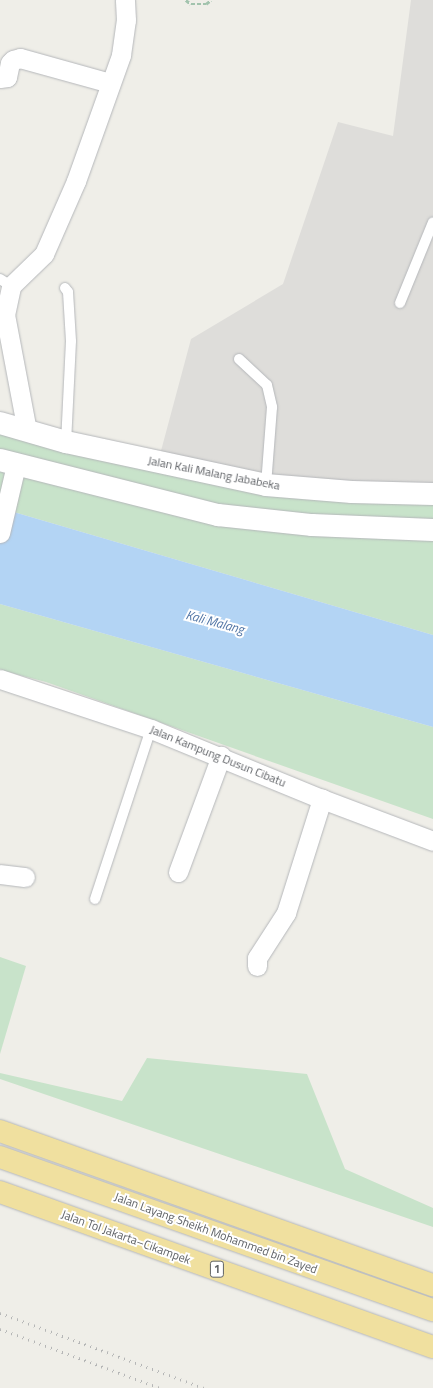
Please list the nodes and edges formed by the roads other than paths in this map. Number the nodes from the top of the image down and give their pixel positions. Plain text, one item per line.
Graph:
1 (126, 0) edge
2 (0, 78) edge
3 (110, 83) junction
4 (433, 222) edge
5 (5, 283) edge
6 (65, 288) dead end
7 (400, 303) dead end
8 (239, 359) dead end
9 (0, 423) edge
10 (27, 431) junction
11 (66, 442) junction
12 (8, 463) edge
13 (266, 485) junction
14 (433, 494) edge
15 (433, 530) edge
16 (0, 533) edge
17 (0, 679) edge
18 (151, 729) junction
19 (220, 756) junction
20 (322, 799) junction
21 (433, 841) edge
22 (178, 872) dead end
23 (0, 874) edge
24 (25, 877) dead end
25 (95, 899) dead end
26 (257, 966) dead end
27 (0, 1131) edge
28 (0, 1157) edge
29 (0, 1186) edge
30 (0, 1192) edge
31 (433, 1285) edge
32 (433, 1310) edge
33 (433, 1339) edge
34 (433, 1347) edge

1 - 3 street
2 - 3 street
3 - 5 street
4 - 7 lane
5 - 10 street
6 - 11 lane
8 - 13 lane
9 - 10 main road, Jalan Kali Malang Jababeka
10 - 11 main road, Jalan Kali Malang Jababeka
11 - 13 main road, Jalan Kali Malang Jababeka
12 - 15 main road
12 - 16 street
13 - 14 main road, Jalan Kali Malang Jababeka
17 - 18 street, Jalan Kampung Dusun Cibatu
18 - 19 street, Jalan Kampung Dusun Cibatu
18 - 25 lane
19 - 20 street, Jalan Kampung Dusun Cibatu
19 - 22 street
20 - 21 street, Jalan Kampung Dusun Cibatu
20 - 26 street
23 - 24 street
27 - 31 highway
28 - 32 highway, Jalan Layang Sheikh Mohammed bin Zayed
29 - 33 highway, 1
30 - 34 highway, Jalan Tol Jakarta–Cikampek / 1

